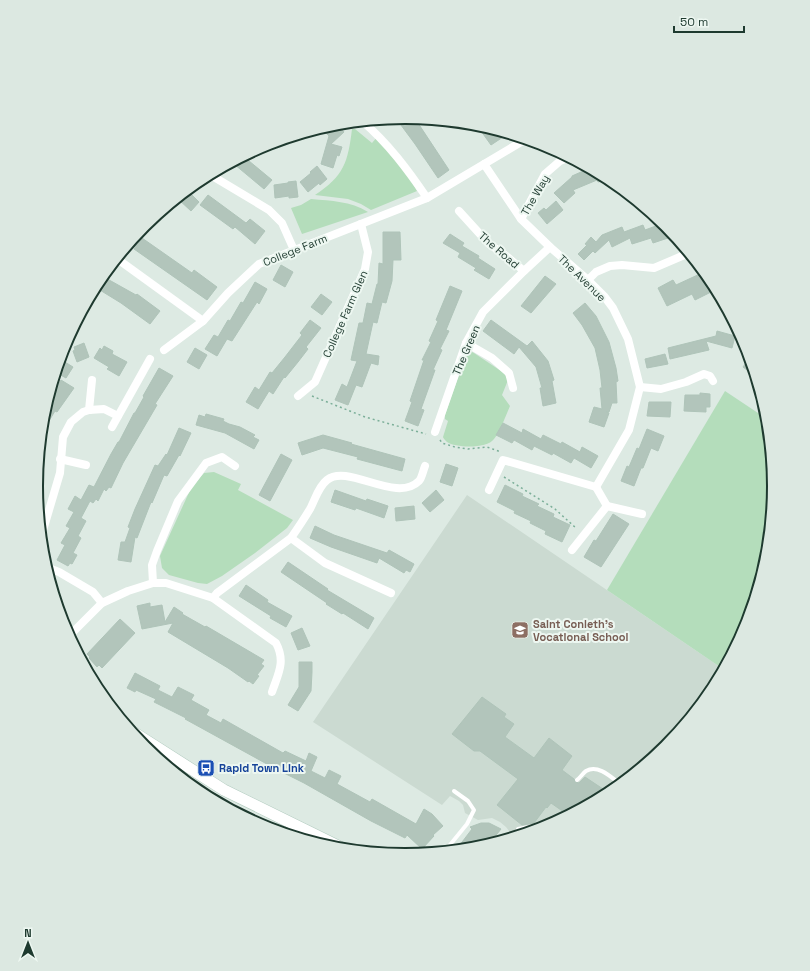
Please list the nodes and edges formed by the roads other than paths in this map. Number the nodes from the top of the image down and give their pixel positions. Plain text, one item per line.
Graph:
1 (368, 126) edge
2 (520, 143) edge
3 (563, 160) edge
4 (484, 164) junction
5 (215, 178) edge
6 (427, 198) junction
7 (459, 212) dead end
8 (521, 219) junction
9 (361, 224) junction
10 (550, 247) junction
11 (294, 250) junction
12 (684, 255) edge
13 (121, 262) edge
14 (524, 271) junction
15 (588, 280) junction
16 (203, 321) junction
17 (466, 343) junction
18 (164, 350) dead end
19 (150, 359) dead end
20 (92, 380) dead end
21 (713, 381) dead end
22 (640, 387) junction
23 (514, 388) dead end
24 (301, 394) road end
25 (89, 410) junction
26 (118, 416) junction
27 (112, 427) dead end
28 (435, 432) road end
29 (60, 459) junction
30 (86, 465) dead end
31 (235, 466) dead end
32 (425, 466) dead end
33 (596, 487) junction
34 (488, 490) dead end
35 (607, 506) junction
36 (642, 514) dead end
37 (45, 523) edge
38 (291, 538) junction
39 (572, 550) dead end
40 (53, 570) edge
41 (153, 583) junction
42 (391, 593) dead end
43 (213, 598) junction
44 (102, 603) junction
45 (74, 631) edge
46 (272, 692) dead end
47 (152, 744) edge
48 (577, 780) dead end
49 (615, 780) edge
50 (454, 790) dead end
51 (305, 833) edge
52 (451, 844) edge

1 - 6 street
2 - 4 street, College Farm
3 - 8 street, The Way
4 - 6 street, College Farm
4 - 8 street, The Avenue
5 - 11 street
6 - 9 street, College Farm
7 - 14 street, The Road
8 - 10 street, The Avenue
9 - 11 street, College Farm
9 - 24 street, College Farm Glen
10 - 14 street, The Green
10 - 15 street, The Avenue
11 - 16 street, College Farm
12 - 15 street
13 - 16 street
14 - 17 street, The Green
15 - 22 street, The Avenue
16 - 18 street, College Farm
17 - 23 street
17 - 28 street, The Green
19 - 26 street
20 - 25 street
21 - 22 street
22 - 33 street, The Avenue
25 - 26 street
25 - 29 street
26 - 27 street
29 - 30 street
29 - 37 street
31 - 41 street
32 - 38 street
33 - 34 street
33 - 35 street
35 - 36 street
35 - 39 street
38 - 42 street
38 - 43 street
40 - 44 street
41 - 43 street
41 - 44 street
43 - 46 street
44 - 45 street
47 - 51 main road
48 - 49 lane
50 - 52 lane

